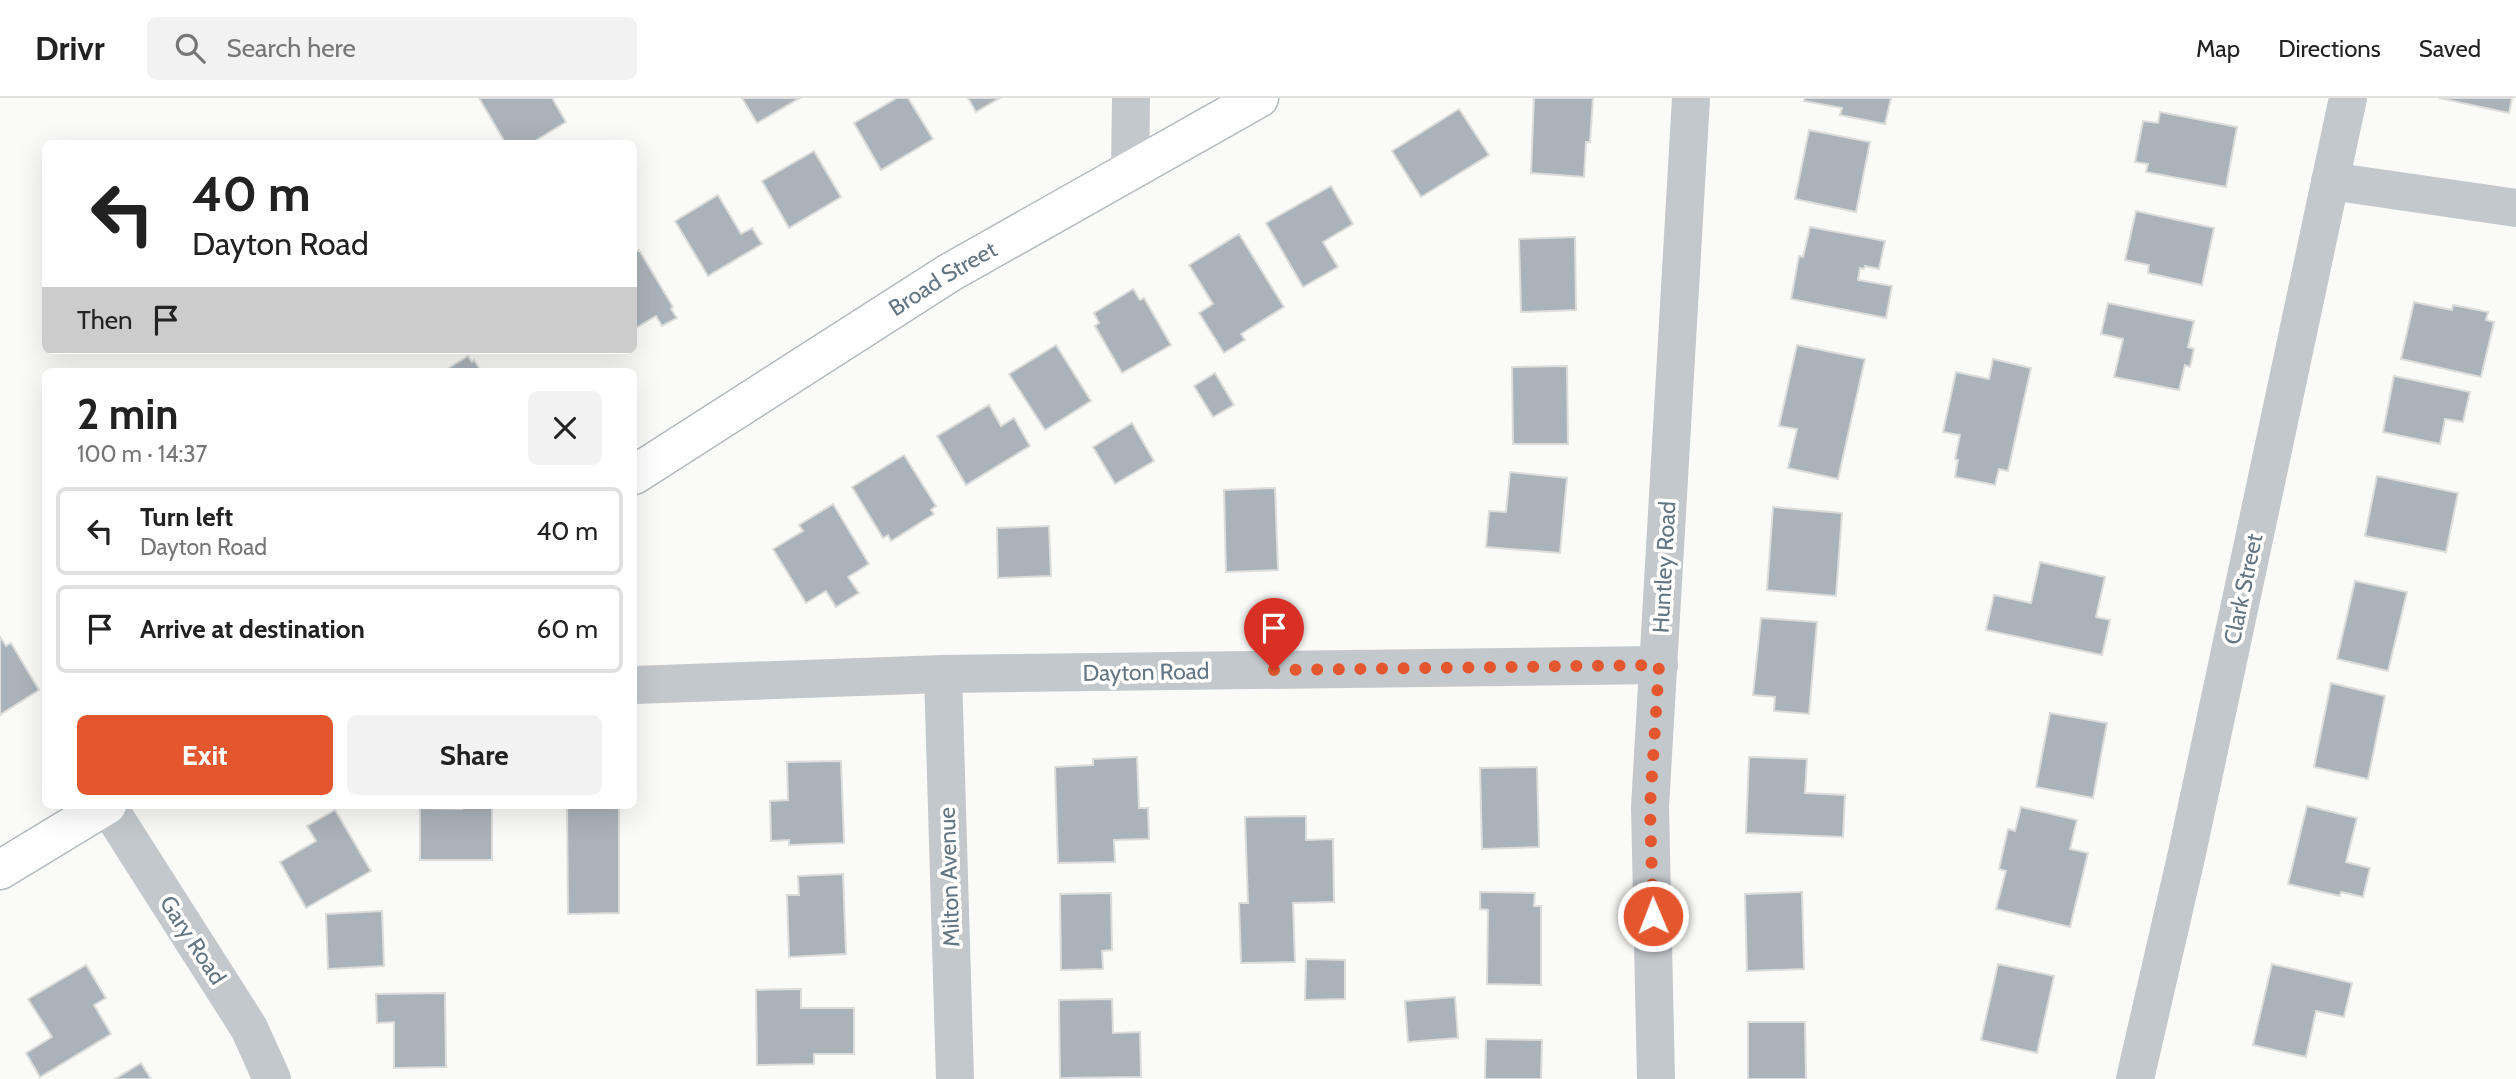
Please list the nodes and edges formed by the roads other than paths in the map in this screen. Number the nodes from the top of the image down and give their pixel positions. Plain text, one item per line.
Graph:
1 (1130, 98) edge
2 (1259, 98) edge
3 (1691, 98) edge
4 (2348, 98) edge
5 (1130, 171) junction
6 (2330, 181) junction
7 (2516, 208) edge
8 (637, 473) edge
9 (1659, 665) junction
10 (943, 674) junction
11 (637, 685) edge
12 (100, 809) edge
13 (110, 809) edge
14 (0, 870) edge
15 (272, 1079) edge
16 (955, 1079) edge
17 (1657, 1079) edge
18 (2135, 1079) edge

1 - 5 street
2 - 5 main road, Broad Street
3 - 9 street, Huntley Road
4 - 6 street, Clark Street
5 - 8 main road, Broad Street
6 - 7 street
6 - 18 street, Clark Street
9 - 10 street, Dayton Road
9 - 17 street, Huntley Road
10 - 11 street, Dayton Road
10 - 16 street, Milton Avenue
12 - 14 main road
13 - 15 street, Gary Road

